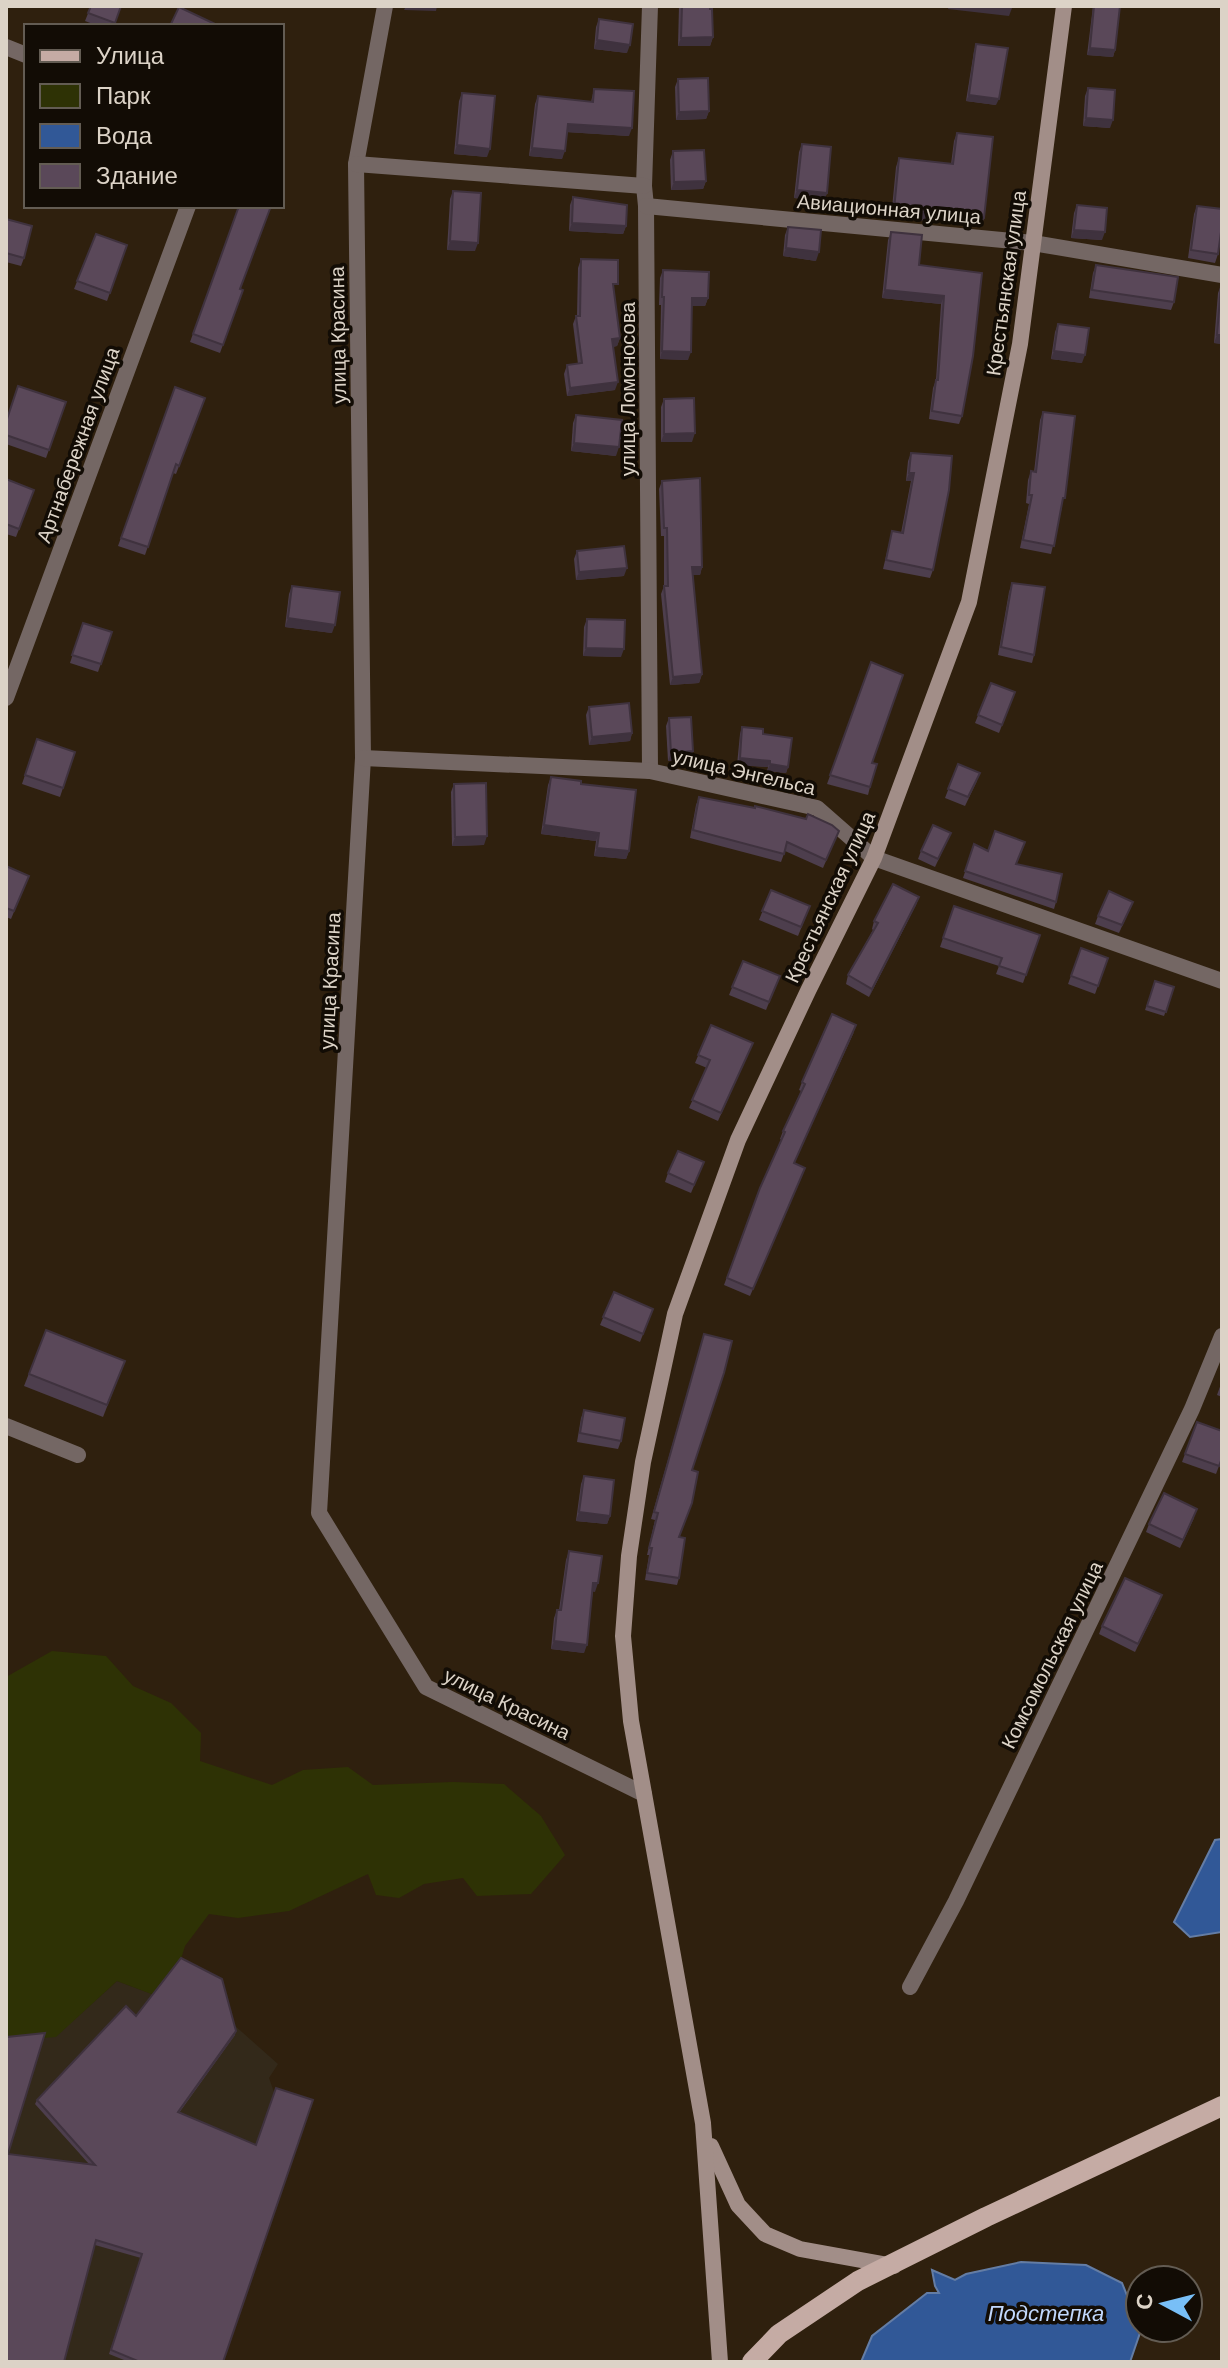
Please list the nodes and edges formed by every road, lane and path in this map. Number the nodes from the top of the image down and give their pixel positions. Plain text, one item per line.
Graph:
1 (385, 6) edge
2 (650, 6) edge
3 (1064, 6) edge
4 (356, 164) junction
5 (644, 186) junction
6 (646, 206) junction
7 (187, 208) edge
8 (1033, 243) junction
9 (1222, 275) edge
10 (6, 698) edge
11 (363, 758) junction
12 (650, 771) junction
13 (874, 858) junction
14 (1222, 981) edge
15 (1222, 1336) edge
16 (6, 1426) edge
17 (78, 1455) dead end
18 (644, 1794) junction
19 (910, 1987) dead end
20 (1222, 2106) edge
21 (703, 2123) junction
22 (894, 2266) junction
23 (720, 2362) edge
24 (752, 2362) edge

1 - 4 street, улица Красина
2 - 5 street, улица Ломоносова
3 - 8 street, Крестьянская улица
4 - 5 street
4 - 11 street, улица Красина
5 - 6 street, улица Ломоносова
6 - 8 street, Авиационная улица
6 - 12 street, улица Ломоносова
7 - 10 street, Артнабережная улица
8 - 9 street, Авиационная улица
8 - 13 street, Крестьянская улица
11 - 12 street, улица Энгельса
11 - 18 street, улица Красина
12 - 13 street, улица Энгельса
13 - 14 street, улица Энгельса
13 - 18 street, Крестьянская улица
15 - 19 street, Комсомольская улица
16 - 17 street
18 - 21 street, Крестьянская улица
20 - 22 main road
21 - 22 street
21 - 23 street
22 - 24 main road

